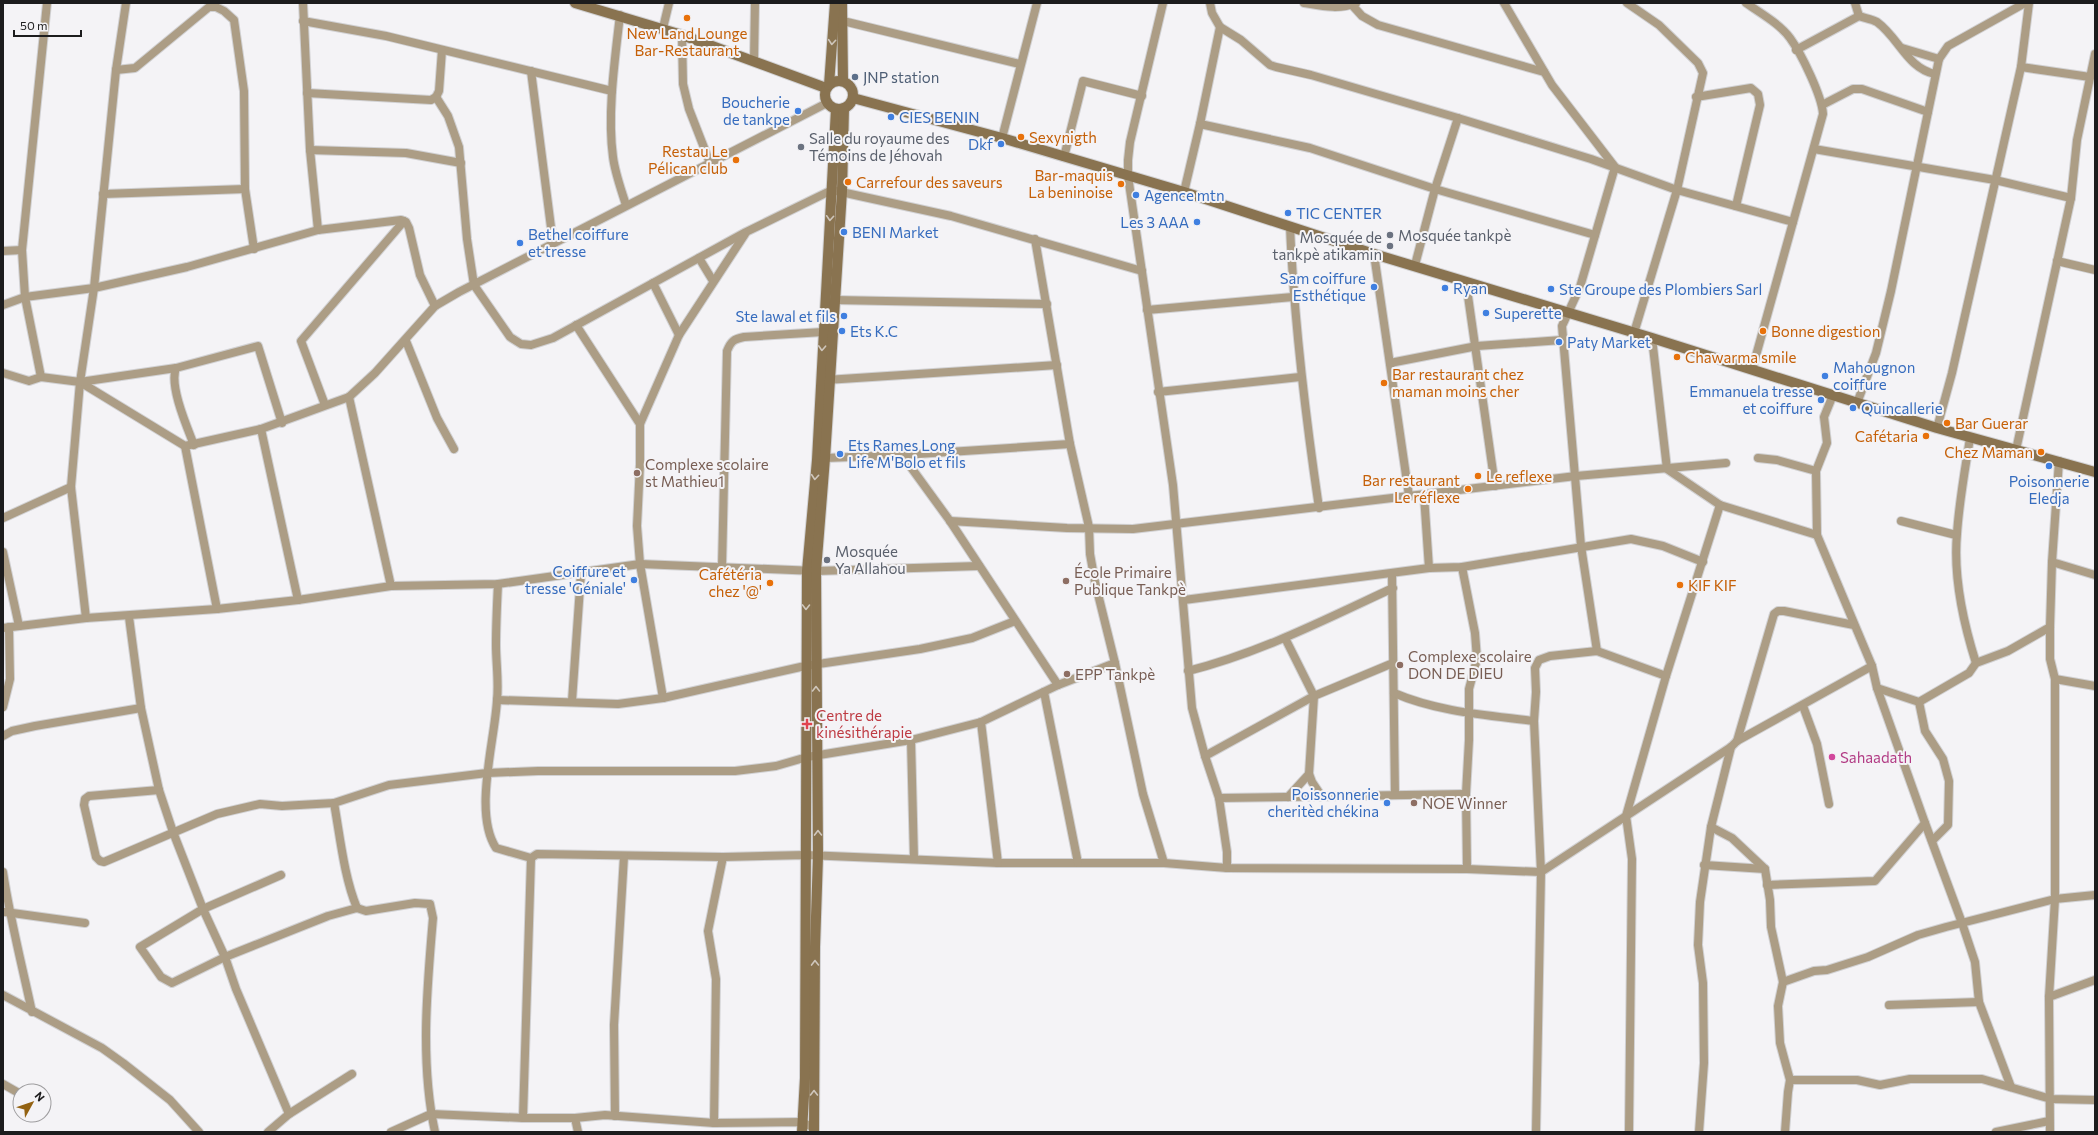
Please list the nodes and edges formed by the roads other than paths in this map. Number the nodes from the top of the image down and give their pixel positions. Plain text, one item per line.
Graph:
1 (47, 3) edge
2 (126, 3) edge
3 (303, 3) edge
4 (574, 3) edge
5 (669, 3) edge
6 (756, 3) edge
7 (835, 3) edge
8 (842, 3) edge
9 (1037, 3) edge
10 (1163, 3) edge
11 (1210, 3) edge
12 (1304, 3) edge
13 (1504, 3) edge
14 (1627, 3) edge
15 (1746, 3) edge
16 (1855, 3) edge
17 (2025, 3) edge
18 (2029, 3) edge
19 (1355, 4) edge
20 (598, 6) edge
21 (620, 15) junction
22 (1859, 16) junction
23 (303, 21) junction
24 (844, 21) junction
25 (1220, 27) junction
26 (663, 28) junction
27 (682, 35) junction
28 (1902, 48) junction
29 (442, 50) junction
30 (1796, 50) junction
31 (2095, 54) edge
32 (1939, 59) junction
33 (754, 61) junction
34 (1020, 64) junction
35 (2021, 67) junction
36 (116, 70) junction
37 (531, 71) junction
38 (1544, 72) junction
39 (1935, 74) junction
40 (2090, 77) junction
41 (843, 81) junction
42 (827, 86) junction
43 (612, 91) junction
44 (307, 93) junction
45 (1142, 96) junction
46 (436, 97) junction
47 (1696, 97) junction
48 (853, 98) junction
49 (827, 103) junction
50 (1822, 105) junction
51 (840, 109) junction
52 (1928, 112) junction
53 (1458, 118) junction
54 (1200, 124) junction
55 (1002, 138) junction
56 (1814, 149) junction
57 (310, 150) junction
58 (1064, 157) junction
59 (461, 163) junction
60 (710, 163) junction
61 (1615, 167) junction
62 (1917, 168) junction
63 (1128, 176) junction
64 (1995, 180) junction
65 (245, 189) junction
66 (1435, 189) junction
67 (837, 190) junction
68 (1677, 190) junction
69 (1184, 192) junction
70 (103, 194) junction
71 (2071, 198) junction
72 (626, 204) junction
73 (1736, 206) junction
74 (404, 221) junction
75 (1793, 222) junction
76 (1290, 226) junction
77 (318, 230) junction
78 (746, 232) junction
79 (1595, 234) junction
80 (1035, 239) junction
81 (553, 243) junction
82 (254, 249) junction
83 (22, 250) junction
84 (3, 251) edge
85 (1374, 254) junction
86 (699, 258) junction
87 (2057, 261) junction
88 (1415, 265) junction
89 (2095, 270) edge
90 (1142, 271) junction
91 (713, 281) junction
92 (1466, 282) junction
93 (653, 283) junction
94 (474, 285) junction
95 (94, 288) junction
96 (25, 297) junction
97 (1293, 297) junction
98 (834, 300) junction
99 (1047, 304) junction
100 (3, 305) edge
101 (435, 306) junction
102 (1147, 310) junction
103 (1568, 314) junction
104 (576, 326) junction
105 (823, 332) junction
106 (1634, 333) junction
107 (679, 335) junction
108 (1652, 338) junction
109 (1562, 340) junction
110 (406, 341) junction
111 (1476, 346) junction
112 (1390, 363) junction
113 (1057, 365) junction
114 (176, 368) junction
115 (1752, 370) junction
116 (3, 373) edge
117 (41, 377) junction
118 (1300, 377) junction
119 (825, 380) junction
120 (80, 382) junction
121 (1158, 392) junction
122 (1833, 395) junction
123 (349, 397) junction
124 (1857, 403) junction
125 (325, 405) junction
126 (282, 423) junction
127 (640, 424) junction
128 (1937, 428) junction
129 (261, 429) junction
130 (1970, 438) junction
131 (1070, 444) junction
132 (194, 445) junction
133 (185, 446) junction
134 (454, 450) dead end
135 (2016, 450) junction
136 (902, 455) junction
137 (825, 458) junction
138 (1758, 458) dead end
139 (2059, 461) junction
140 (1726, 463) dead end
141 (1667, 469) junction
142 (1816, 471) junction
143 (2095, 472) edge
144 (1576, 476) junction
145 (1495, 486) junction
146 (71, 487) junction
147 (1424, 495) junction
148 (1409, 496) junction
149 (1720, 505) junction
150 (1319, 508) junction
151 (3, 518) edge
152 (950, 521) junction
153 (1901, 521) dead end
154 (1176, 524) junction
155 (1089, 528) junction
156 (1817, 535) junction
157 (1956, 535) junction
158 (1581, 546) junction
159 (3, 552) edge
160 (1703, 562) junction
161 (2052, 562) junction
162 (640, 564) junction
163 (979, 566) junction
164 (722, 567) junction
165 (1462, 567) junction
166 (1429, 568) junction
167 (812, 571) junction
168 (581, 573) junction
169 (1392, 574) junction
170 (2095, 575) edge
171 (498, 584) junction
172 (391, 586) junction
173 (1392, 588) junction
174 (298, 600) junction
175 (1184, 600) junction
176 (217, 609) junction
177 (129, 617) junction
178 (86, 618) junction
179 (1015, 621) junction
180 (1854, 625) junction
181 (20, 626) junction
182 (6, 627) edge
183 (2050, 627) junction
184 (1286, 638) junction
185 (1597, 650) junction
186 (1115, 663) junction
187 (1393, 663) junction
188 (1976, 663) junction
189 (806, 666) junction
190 (816, 666) junction
191 (1872, 666) junction
192 (1188, 671) junction
193 (1666, 676) junction
194 (2055, 679) junction
195 (1058, 685) junction
196 (2095, 686) edge
197 (1878, 688) junction
198 (1044, 692) junction
199 (1394, 693) junction
200 (1314, 696) junction
201 (663, 698) junction
202 (4, 699) edge
203 (497, 700) junction
204 (572, 701) junction
205 (1919, 702) junction
206 (1803, 706) junction
207 (3, 707) edge
208 (141, 708) junction
209 (1470, 713) junction
210 (1534, 721) junction
211 (981, 722) junction
212 (3, 736) edge
213 (911, 740) junction
214 (1734, 744) junction
215 (812, 756) junction
216 (1205, 756) junction
217 (487, 773) junction
218 (1309, 774) junction
219 (159, 790) junction
220 (1466, 794) junction
221 (1395, 795) junction
222 (1288, 797) junction
223 (1322, 797) junction
224 (1219, 798) junction
225 (334, 803) junction
226 (1829, 804) dead end
227 (1626, 816) junction
228 (1925, 823) junction
229 (1711, 827) junction
230 (173, 832) junction
231 (1932, 841) junction
232 (806, 855) junction
233 (624, 856) junction
234 (818, 856) junction
235 (723, 857) junction
236 (531, 858) junction
237 (914, 859) junction
238 (998, 863) junction
239 (1078, 863) junction
240 (1164, 863) junction
241 (1704, 865) junction
242 (1227, 868) junction
243 (1467, 869) junction
244 (1765, 869) junction
245 (3, 872) edge
246 (1541, 872) junction
247 (281, 875) dead end
248 (1767, 885) junction
249 (2095, 895) edge
250 (2055, 899) junction
251 (357, 908) junction
252 (203, 909) junction
253 (6, 912) edge
254 (1962, 923) junction
255 (85, 924) dead end
256 (225, 957) junction
257 (2095, 980) edge
258 (1783, 982) junction
259 (3, 995) edge
260 (2049, 997) junction
261 (1979, 1002) junction
262 (1889, 1005) dead end
263 (32, 1012) junction
264 (352, 1074) dead end
265 (1790, 1080) junction
266 (3, 1084) edge
267 (2011, 1087) junction
268 (12, 1089) edge
269 (2050, 1099) junction
270 (2095, 1100) edge
271 (289, 1114) junction
272 (431, 1114) junction
273 (615, 1116) junction
274 (522, 1118) junction
275 (575, 1118) junction
276 (2049, 1121) junction
277 (714, 1123) junction
278 (802, 1127) edge
279 (814, 1130) edge
280 (198, 1132) edge
281 (268, 1132) edge
282 (391, 1132) edge
283 (435, 1132) edge
284 (578, 1132) edge
285 (1536, 1132) edge
286 (1629, 1132) edge
287 (1699, 1132) edge
288 (1785, 1132) edge
289 (1996, 1132) edge
290 (2050, 1132) edge

1 - 83 street
2 - 36 street
3 - 23 street
4 - 20 main road
5 - 26 street
6 - 33 street
7 -> 42 main road
8 - 24 main road
9 - 34 street
10 - 45 street
11 - 25 street
12 - 19 street
13 - 38 street
14 - 47 street
15 - 30 street
16 - 22 street
17 - 32 street
18 - 35 street
19 - 38 street
20 - 21 main road
21 - 26 main road
21 - 43 street
22 - 28 street
22 - 30 street
23 - 29 street
23 - 44 street
24 - 34 street
24 - 41 main road
25 - 53 street
25 - 54 street
26 - 27 main road
27 - 33 main road
27 - 60 street
28 - 32 street
28 - 39 street
29 - 37 street
29 - 46 street
30 - 50 street
31 - 40 street
32 - 39 street
33 - 42 main road
34 - 55 street
35 - 40 street
35 - 64 street
36 - 65 street
36 - 70 street
37 - 43 street
37 - 81 street
38 - 61 street
39 - 52 street
40 - 71 street
41 - 42 main road
41 - 48 main road
42 - 49 main road
43 - 72 street
44 - 46 street
44 - 57 street
45 - 58 street
45 - 63 street
46 - 59 street
47 - 68 street
47 - 73 street
48 - 51 main road
48 - 55 main road
49 - 51 main road
49 - 60 street
50 - 52 street
50 - 56 street
51 - 67 main road
52 - 62 street
53 - 61 street
53 - 66 street
54 - 66 street
54 - 69 street
55 - 58 main road
56 - 62 street
56 - 75 street
57 - 59 street
57 - 77 street
58 - 63 main road
59 - 94 street
60 - 72 street
61 - 68 street
61 - 79 street
62 - 64 street
62 - 124 street
63 - 69 main road
63 - 90 street
64 - 71 street
64 - 128 street
65 - 70 street
65 - 82 street
66 - 79 street
66 - 88 street
67 - 78 street
67 - 80 street
67 - 98 main road
67 -> 105 main road
68 - 73 street
68 - 106 street
69 - 76 main road
70 - 95 street
71 - 87 street
72 - 81 street
73 - 75 street
74 - 77 street
74 - 101 street
74 - 125 street
75 - 115 street
76 - 85 main road
76 - 97 street
77 - 82 street
78 - 86 street
78 - 91 street
79 - 103 street
80 - 90 street
80 - 99 street
81 - 94 street
82 - 95 street
83 - 84 street
83 - 96 street
85 - 88 main road
85 - 112 street
86 - 91 street
86 - 93 street
87 - 89 street
87 - 135 street
88 - 92 main road
90 - 102 street
91 - 107 street
92 - 103 main road
92 - 111 street
93 - 104 street
93 - 107 street
94 - 101 street
94 - 104 street
95 - 96 street
95 - 120 street
96 - 100 street
96 - 117 street
97 - 102 street
97 - 118 street
98 - 99 street
98 - 119 main road
99 - 113 street
101 - 110 street
102 - 121 street
103 - 106 main road
103 - 109 street
104 - 127 street
105 -> 119 main road
105 - 164 street
106 - 108 main road
107 - 127 street
108 - 115 main road
108 - 141 street
109 - 111 street
109 - 144 street
110 - 123 street
110 - 134 street
111 - 112 street
111 - 145 street
112 - 148 street
113 - 119 street
113 - 131 street
114 - 120 street
114 - 126 street
114 - 132 street
115 - 122 main road
116 - 117 street
117 - 120 street
118 - 121 street
118 - 150 street
119 - 137 main road
119 -> 167 main road
120 - 133 street
120 - 146 street
121 - 154 street
122 - 124 main road
122 - 142 street
123 - 125 street
123 - 172 street
124 - 128 main road
125 - 126 street
126 - 129 street
127 - 162 street
128 - 130 main road
129 - 132 street
129 - 174 street
130 - 135 main road
130 - 157 street
131 - 136 street
131 - 155 street
132 - 133 street
133 - 176 street
135 - 139 main road
136 - 137 street
136 - 152 street
137 - 167 main road
138 - 142 street
139 - 143 main road
139 - 161 street
140 - 141 street
141 - 144 street
141 - 149 street
142 - 156 street
144 - 145 street
144 - 158 street
145 - 147 street
146 - 151 street
146 - 178 street
147 - 148 street
147 - 166 street
148 - 150 street
149 - 156 street
149 - 160 street
150 - 154 street
152 - 155 street
152 - 163 street
153 - 157 street
154 - 155 street
154 - 175 street
155 - 186 street
156 - 180 street
157 - 188 street
158 - 160 street
158 - 165 street
158 - 185 street
159 - 181 street
160 - 193 street
161 - 170 street
161 - 183 street
162 - 164 street
162 - 168 street
162 - 201 street
163 - 167 street
163 - 179 street
164 - 167 street
165 - 166 street
165 - 209 street
166 - 169 street
167 -> 189 main road
167 - 190 main road
168 - 171 street
168 - 204 street
169 - 173 street
169 - 175 street
171 - 172 street
171 - 203 street
172 - 174 street
173 - 184 street
173 - 187 street
174 - 176 street
175 - 192 street
176 - 177 street
177 - 178 street
177 - 208 street
178 - 181 street
179 - 190 street
179 - 195 street
180 - 191 street
180 - 214 street
181 - 182 street
182 - 202 street
183 - 188 street
183 - 194 street
184 - 192 street
184 - 200 street
185 - 193 street
185 - 210 street
186 - 195 street
186 - 240 street
187 - 199 street
187 - 200 street
188 - 205 street
189 - 190 street
189 - 201 street
189 - 215 main road
215 -> 190 main road
191 - 197 street
191 - 206 street
192 - 216 street
193 - 227 street
194 - 196 street
194 - 250 street
195 - 198 street
197 - 205 street
197 - 228 street
198 - 211 street
198 - 239 street
199 - 209 street
199 - 221 street
200 - 216 street
200 - 218 street
201 - 204 street
202 - 207 street
203 - 204 street
203 - 217 street
205 - 231 street
206 - 214 street
206 - 226 street
208 - 212 street
208 - 219 street
209 - 210 street
209 - 220 street
210 - 246 street
211 - 213 street
211 - 238 street
213 - 215 street
213 - 237 street
214 - 227 street
214 - 229 street
215 - 217 street
215 - 232 main road
234 -> 215 main road
216 - 224 street
217 - 225 street
217 - 236 street
218 - 222 street
218 - 223 street
219 - 230 street
219 - 230 street
220 - 221 street
220 - 243 street
221 - 223 street
222 - 223 street
222 - 224 street
224 - 242 street
225 - 230 street
225 - 251 street
227 - 246 street
227 - 286 street
228 - 231 street
228 - 248 street
229 - 241 street
229 - 244 street
230 - 252 street
231 - 254 street
232 - 234 street
232 - 235 street
232 - 278 main road
233 - 235 street
233 - 236 street
233 - 273 street
234 - 237 street
279 -> 234 main road
235 - 277 street
236 - 274 street
237 - 238 street
238 - 239 street
239 - 240 street
240 - 242 street
241 - 244 street
241 - 287 street
242 - 243 street
243 - 246 street
244 - 248 street
245 - 253 street
246 - 285 street
247 - 252 street
248 - 258 street
249 - 250 street
250 - 254 street
250 - 260 street
251 - 256 street
251 - 272 street
252 - 256 street
252 - 256 street
253 - 255 street
253 - 263 street
254 - 258 street
254 - 261 street
256 - 271 street
257 - 260 street
258 - 265 street
259 - 263 street
260 - 269 street
261 - 262 street
261 - 267 street
263 - 280 street
264 - 271 street
265 - 267 street
265 - 288 street
266 - 268 street
267 - 269 street
269 - 270 street
269 - 276 street
271 - 281 street
272 - 274 street
272 - 282 street
272 - 283 street
273 - 275 street
273 - 277 street
274 - 275 street
275 - 284 street
276 - 289 street
276 - 290 street
277 - 278 street
278 - 279 street

